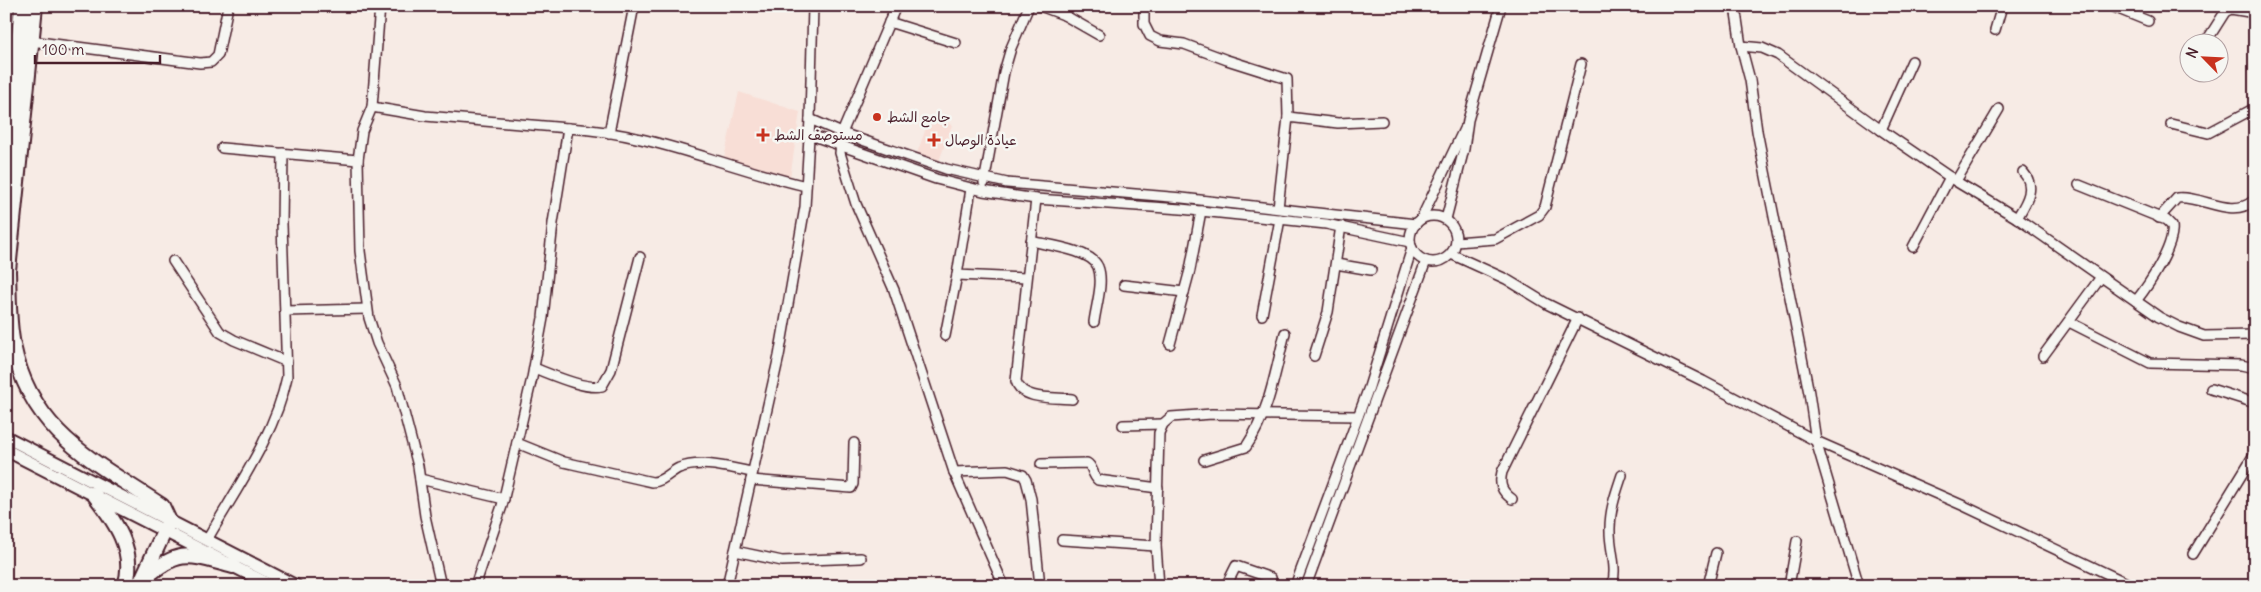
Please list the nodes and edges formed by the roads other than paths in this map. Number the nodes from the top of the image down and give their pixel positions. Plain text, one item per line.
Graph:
1 (22, 6) edge
2 (35, 6) edge
3 (228, 6) edge
4 (380, 6) edge
5 (634, 6) edge
6 (812, 6) edge
7 (896, 6) edge
8 (1029, 6) edge
9 (1040, 6) edge
10 (1144, 6) edge
11 (1501, 6) edge
12 (1735, 6) edge
13 (2002, 6) edge
14 (2110, 6) edge
15 (1066, 10) edge
16 (2255, 13) edge
17 (2148, 21) dead end
18 (889, 22) junction
19 (1995, 30) dead end
20 (2212, 32) edge
21 (1099, 35) dead end
22 (31, 41) junction
23 (956, 43) dead end
24 (1741, 46) junction
25 (1912, 61) dead end
26 (1581, 64) dead end
27 (372, 107) junction
28 (2255, 108) edge
29 (1999, 109) dead end
30 (1288, 117) junction
31 (810, 119) junction
32 (1468, 120) junction
33 (1382, 121) dead end
34 (2171, 124) dead end
35 (568, 128) junction
36 (1881, 130) junction
37 (609, 133) junction
38 (842, 133) junction
39 (808, 134) junction
40 (839, 146) junction
41 (222, 148) dead end
42 (891, 150) junction
43 (283, 153) junction
44 (6, 159) edge
45 (358, 160) junction
46 (888, 162) junction
47 (2023, 172) dead end
48 (985, 179) junction
49 (1953, 179) junction
50 (2079, 185) dead end
51 (806, 186) junction
52 (971, 189) junction
53 (983, 191) junction
54 (1036, 199) junction
55 (2253, 201) dead end
56 (1278, 208) junction
57 (1201, 211) junction
58 (2018, 218) junction
59 (2159, 218) junction
60 (1280, 219) junction
61 (1446, 219) junction
62 (1418, 221) junction
63 (1341, 226) junction
64 (1031, 241) junction
65 (1456, 242) junction
66 (1411, 245) junction
67 (1913, 247) dead end
68 (1451, 254) junction
69 (640, 257) dead end
70 (173, 261) dead end
71 (1426, 261) junction
72 (1336, 264) junction
73 (1371, 270) dead end
74 (957, 275) junction
75 (2102, 277) junction
76 (1026, 278) junction
77 (7, 279) edge
78 (1124, 285) dead end
79 (1184, 292) junction
80 (2136, 301) junction
81 (367, 309) junction
82 (286, 311) junction
83 (1262, 315) dead end
84 (1578, 318) junction
85 (1094, 322) dead end
86 (2069, 322) junction
87 (1285, 334) dead end
88 (945, 336) dead end
89 (2255, 336) edge
90 (1170, 344) dead end
91 (1314, 356) dead end
92 (2043, 356) dead end
93 (287, 362) junction
94 (534, 368) junction
95 (2255, 368) edge
96 (2211, 389) dead end
97 (1072, 399) dead end
98 (2255, 403) edge
99 (1264, 415) junction
100 (1358, 416) junction
101 (1162, 424) junction
102 (1123, 425) dead end
103 (6, 437) edge
104 (1816, 441) junction
105 (517, 443) junction
106 (854, 443) dead end
107 (6, 450) edge
108 (2255, 453) edge
109 (1204, 460) dead end
110 (1041, 464) dead end
111 (954, 472) junction
112 (1622, 475) dead end
113 (752, 476) junction
114 (420, 479) junction
115 (1158, 488) junction
116 (94, 494) junction
117 (504, 498) junction
118 (1512, 499) dead end
119 (166, 526) junction
120 (207, 540) junction
121 (1062, 540) dead end
122 (1797, 541) dead end
123 (1156, 546) junction
124 (735, 550) junction
125 (1716, 553) dead end
126 (2193, 554) dead end
127 (861, 558) dead end
128 (233, 566) junction
129 (1270, 578) dead end
130 (2255, 583) edge
131 (140, 584) edge
132 (125, 586) edge
133 (272, 586) edge
134 (296, 586) edge
135 (441, 586) edge
136 (475, 586) edge
137 (727, 586) edge
138 (1004, 586) edge
139 (1040, 586) edge
140 (1159, 586) edge
141 (1226, 586) edge
142 (1295, 586) edge
143 (1306, 586) edge
144 (1612, 586) edge
145 (1708, 586) edge
146 (1788, 586) edge
147 (1859, 586) edge
148 (2133, 586) edge
149 (2253, 586) edge

1 - 44 highway
2 - 22 highway
3 - 22 street
4 - 27 street
5 - 37 street
6 - 31 street
7 - 18 street
8 - 48 street
9 - 15 street
10 - 30 street
11 - 32 street
12 - 24 street
13 - 19 street
14 - 17 street
15 - 21 street
16 - 20 street
18 - 23 street
18 - 38 street
22 - 77 highway
24 - 36 street
24 - 104 street
25 - 36 street
26 - 65 street
27 - 35 street
27 - 45 street
28 - 34 street
29 - 49 street
30 - 33 street
30 - 56 street
31 - 38 street
31 - 39 street
32 - 61 street
32 - 62 street
35 - 37 street
35 - 94 street
36 - 49 street
37 - 51 street
38 - 40 street
38 - 42 street
39 - 40 street
39 - 51 street
40 - 46 street
40 - 111 street
41 - 43 street
42 - 46 street
42 - 48 street
43 - 45 street
43 - 82 street
45 - 81 street
46 - 52 street
47 - 58 street
48 - 53 street
48 - 56 street
49 - 58 street
49 - 67 street
50 - 59 street
51 - 113 street
52 - 53 street
52 - 74 street
53 - 54 street
54 - 57 street
54 - 64 street
55 - 59 street
56 - 62 street
57 - 60 street
57 - 79 street
58 - 75 street
59 - 80 street
60 - 63 street
60 - 83 street
61 - 62 street
61 - 65 street
62 - 66 street
63 - 66 street
63 - 72 street
64 - 76 street
64 - 85 street
65 - 68 street
66 - 71 street
66 - 100 street
68 - 71 street
68 - 84 street
69 - 94 street
70 - 93 street
71 - 143 street
72 - 73 street
72 - 91 street
74 - 76 street
74 - 88 street
75 - 80 street
75 - 86 street
76 - 97 street
77 - 119 highway
78 - 79 street
79 - 90 street
80 - 89 street
81 - 82 street
81 - 114 street
82 - 93 street
84 - 104 street
84 - 118 street
86 - 92 street
86 - 95 street
87 - 99 street
93 - 120 street
94 - 105 street
96 - 98 street
99 - 100 street
99 - 101 street
99 - 109 street
100 - 142 street
101 - 102 street
101 - 115 street
103 - 119 main road
104 - 147 street
104 - 148 street
105 - 113 street
105 - 117 street
106 - 113 street
107 - 116 main road
108 - 126 street
110 - 115 street
111 - 138 street
111 - 139 street
112 - 144 street
113 - 124 street
114 - 117 street
114 - 135 street
115 - 123 street
116 - 119 main road
116 - 132 highway
117 - 136 street
119 - 120 main road
119 - 128 main road
119 - 131 highway
120 - 134 main road
121 - 123 street
122 - 146 street
123 - 140 street
124 - 127 street
124 - 137 street
125 - 145 street
128 - 131 highway
128 - 133 main road
129 - 141 street
130 - 149 main road

